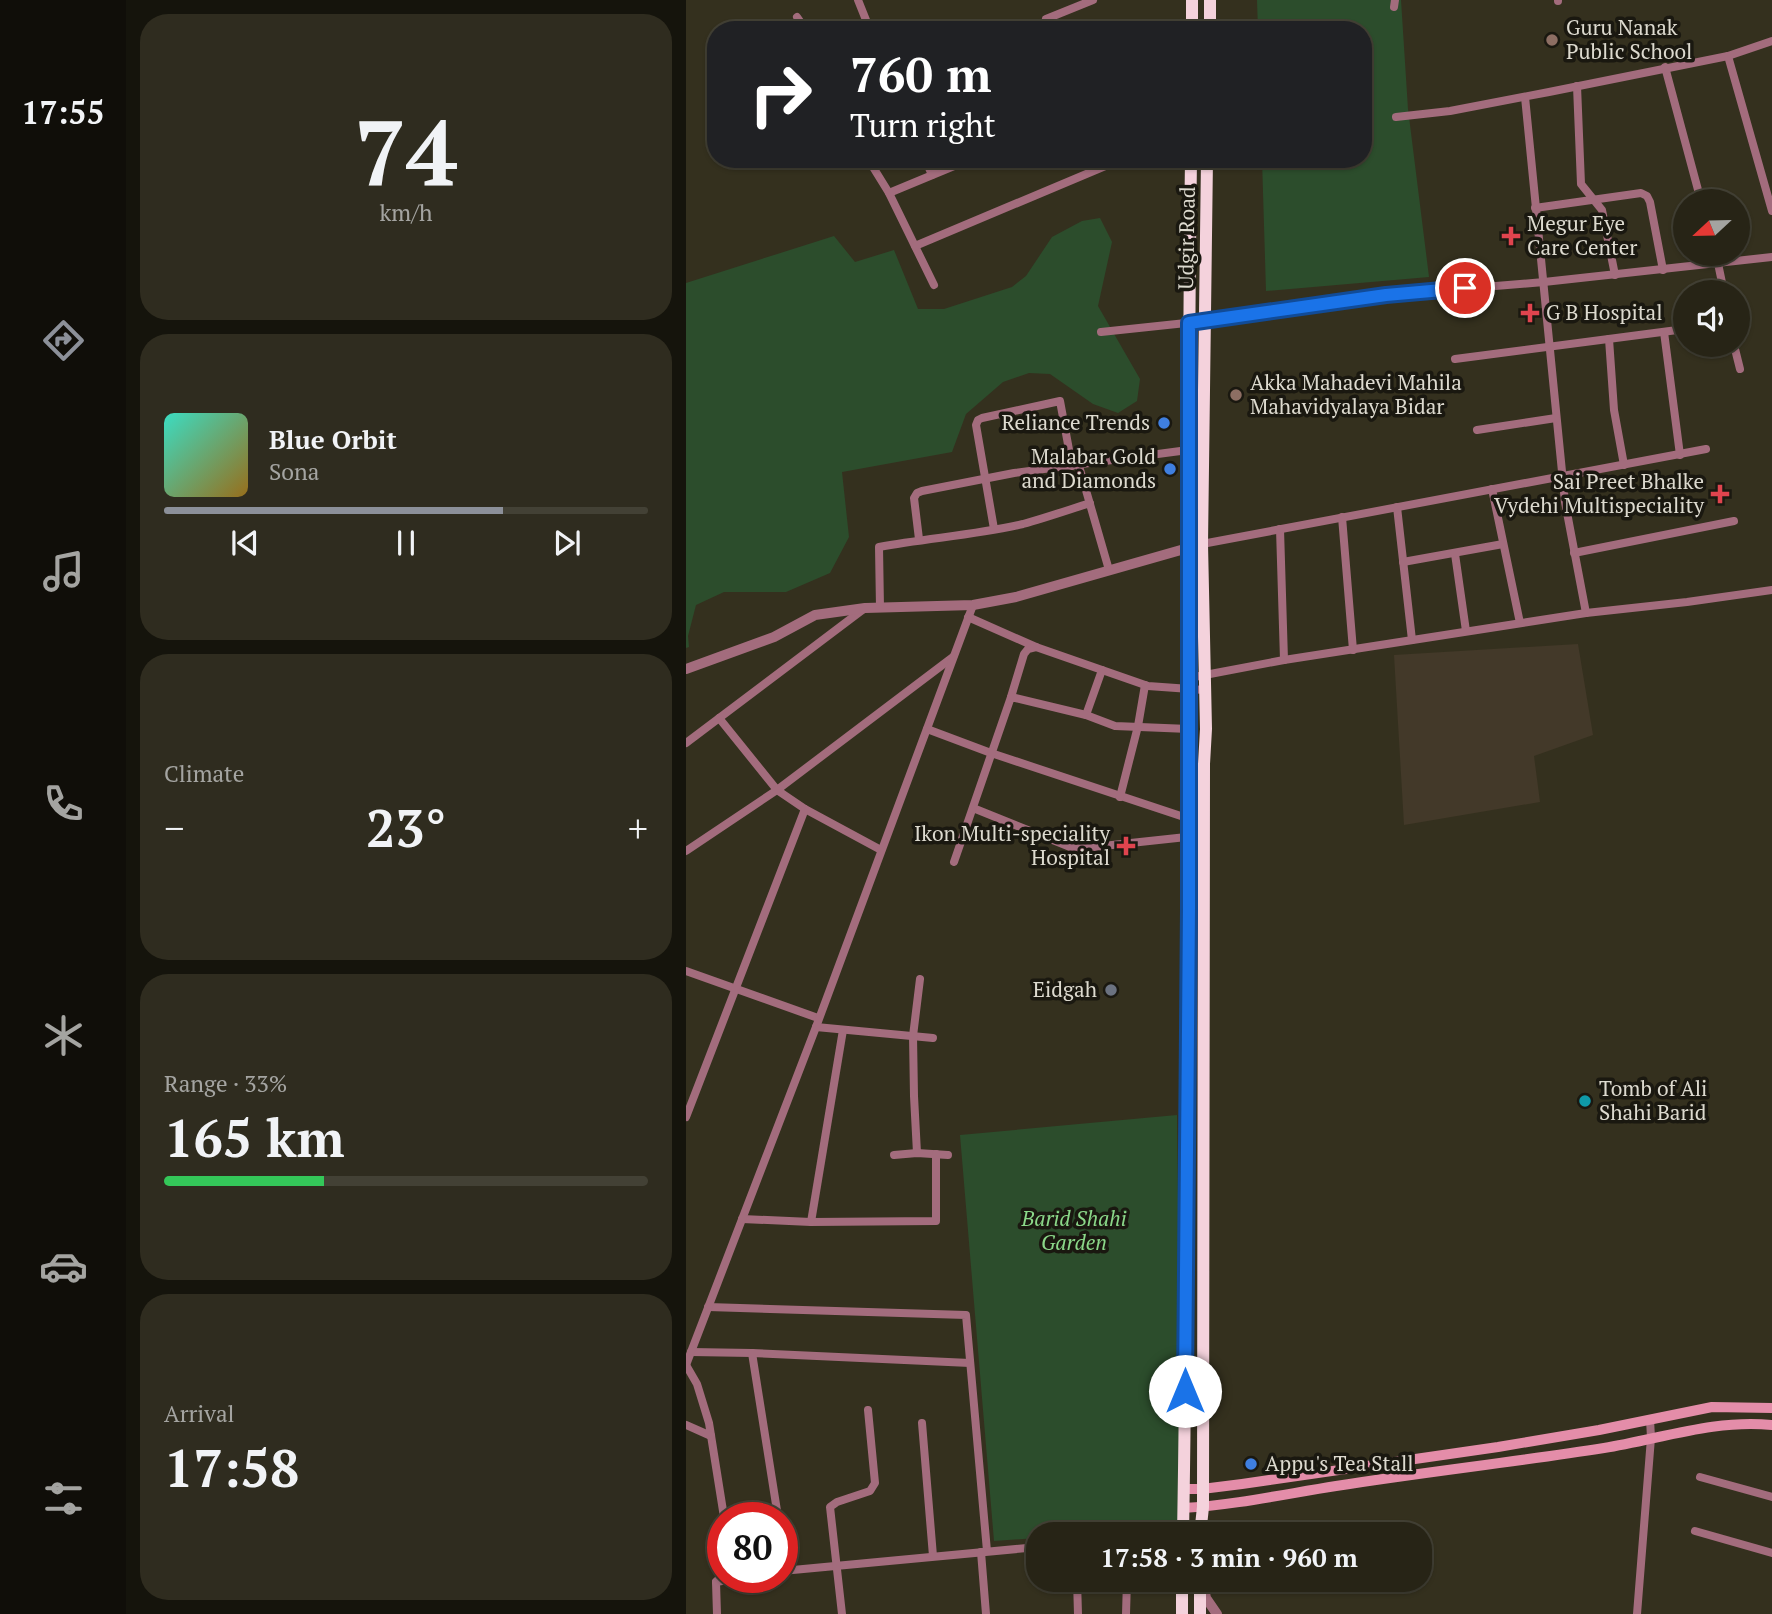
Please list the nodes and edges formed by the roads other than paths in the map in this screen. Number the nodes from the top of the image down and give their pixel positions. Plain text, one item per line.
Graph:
1 (858, 0) edge
2 (1093, 0) edge
3 (1192, 0) edge
4 (1210, 0) edge
5 (1076, 3) edge
6 (797, 17) dead end
7 (1046, 19) dead end
8 (800, 21) edge
9 (866, 21) edge
10 (1192, 21) edge
11 (1210, 21) edge
12 (1772, 41) edge
13 (1728, 56) junction
14 (1665, 67) junction
15 (1577, 86) junction
16 (1525, 97) junction
17 (1396, 117) dead end
18 (874, 168) edge
19 (929, 168) edge
20 (950, 168) edge
21 (1101, 168) edge
22 (1191, 168) edge
23 (1207, 168) edge
24 (932, 176) junction
25 (1699, 189) edge
26 (889, 193) junction
27 (1594, 201) junction
28 (1535, 208) junction
29 (1772, 211) edge
30 (915, 246) junction
31 (1772, 257) edge
32 (1750, 260) edge
33 (1700, 266) edge
34 (1663, 270) junction
35 (1615, 275) junction
36 (1544, 282) junction
37 (934, 285) dead end
38 (1205, 321) junction
39 (1189, 323) junction
40 (1673, 331) edge
41 (1101, 332) dead end
42 (1664, 332) junction
43 (1609, 340) junction
44 (1548, 347) junction
45 (1737, 357) edge
46 (1455, 359) dead end
47 (1740, 369) dead end
48 (1556, 418) junction
49 (1477, 430) dead end
50 (1706, 449) dead end
51 (1188, 450) junction
52 (1679, 455) junction
53 (1624, 465) junction
54 (1075, 466) junction
55 (1562, 476) junction
56 (985, 479) junction
57 (1492, 489) junction
58 (1090, 503) junction
59 (1397, 507) junction
60 (1342, 517) junction
61 (1734, 521) dead end
62 (993, 529) junction
63 (1280, 529) junction
64 (919, 539) junction
65 (1202, 544) junction
66 (1503, 544) junction
67 (1188, 548) junction
68 (1574, 552) junction
69 (1455, 554) junction
70 (1403, 562) junction
71 (1109, 570) junction
72 (1772, 590) edge
73 (973, 605) junction
74 (865, 608) junction
75 (880, 608) junction
76 (1586, 613) junction
77 (968, 617) junction
78 (1520, 623) junction
79 (1466, 631) junction
80 (1412, 640) junction
81 (1036, 647) junction
82 (1353, 650) junction
83 (954, 657) junction
84 (1284, 660) junction
85 (686, 669) edge
86 (1101, 670) junction
87 (1204, 674) junction
88 (1189, 683) junction
89 (1145, 685) junction
90 (1204, 690) junction
91 (1011, 697) junction
92 (1086, 715) junction
93 (719, 718) junction
94 (1138, 726) junction
95 (927, 729) junction
96 (1189, 729) junction
97 (686, 743) edge
98 (992, 754) junction
99 (777, 790) junction
100 (1120, 797) junction
101 (973, 808) junction
102 (805, 809) junction
103 (1189, 819) junction
104 (1205, 830) junction
105 (1189, 837) junction
106 (881, 850) junction
107 (686, 851) edge
108 (954, 862) dead end
109 (686, 971) edge
110 (920, 979) dead end
111 (736, 990) junction
112 (817, 1022) junction
113 (843, 1030) junction
114 (913, 1036) junction
115 (933, 1038) dead end
116 (686, 1117) edge
117 (917, 1153) junction
118 (936, 1154) junction
119 (894, 1155) dead end
120 (948, 1155) dead end
121 (742, 1219) junction
122 (811, 1222) junction
123 (708, 1307) junction
124 (691, 1352) junction
125 (752, 1353) junction
126 (970, 1363) junction
127 (686, 1365) edge
128 (1772, 1408) edge
129 (868, 1410) dead end
130 (1650, 1419) junction
131 (922, 1423) dead end
132 (686, 1424) edge
133 (1772, 1425) edge
134 (710, 1436) junction
135 (1651, 1438) junction
136 (1700, 1477) dead end
137 (1184, 1489) junction
138 (1202, 1489) junction
139 (1772, 1497) edge
140 (721, 1502) edge
141 (776, 1502) edge
142 (1203, 1507) junction
143 (1184, 1508) junction
144 (1183, 1522) edge
145 (1201, 1522) edge
146 (1695, 1531) dead end
147 (1026, 1548) edge
148 (984, 1552) junction
149 (1772, 1553) edge
150 (933, 1556) junction
151 (836, 1565) junction
152 (798, 1569) edge
153 (1077, 1592) edge
154 (1127, 1592) edge
155 (1182, 1592) edge
156 (1201, 1592) edge
157 (1204, 1592) edge
158 (716, 1593) edge
159 (717, 1614) edge
160 (842, 1614) edge
161 (986, 1614) edge
162 (1078, 1614) edge
163 (1126, 1614) edge
164 (1182, 1614) edge
165 (1200, 1614) edge
166 (1217, 1614) edge
167 (1637, 1614) edge

1 - 9 street
2 - 5 street
3 - 10 highway
4 - 11 highway
5 - 7 street
6 - 8 street
12 - 13 street
13 - 14 street
13 - 29 street
14 - 15 street
14 - 25 street
15 - 16 street
15 - 27 street
16 - 17 street
16 - 28 street
18 - 26 street
19 - 24 street
20 - 24 street
21 - 30 street
22 - 39 highway, Udgir Road
23 - 38 highway, Udgir Road
24 - 26 street
26 - 30 street
27 - 28 street
27 - 34 street
27 - 35 street
28 - 36 street
30 - 37 street
31 - 32 street
33 - 34 street
34 - 35 street
35 - 36 street
36 - 38 street
36 - 44 street
38 - 39 street
38 - 65 highway, Udgir Road
39 - 41 street
39 - 51 highway, Udgir Road
40 - 42 street
42 - 43 street
42 - 52 street
43 - 44 street
43 - 53 street
44 - 46 street
44 - 48 street
45 - 47 street
48 - 49 street
48 - 55 street
50 - 52 street
51 - 54 street
51 - 67 highway, Udgir Road
52 - 53 street
53 - 55 street
54 - 56 street
54 - 56 street
54 - 58 street
55 - 57 street
55 - 68 street
56 - 62 street
56 - 64 street
57 - 59 street
57 - 66 street
58 - 62 street
58 - 71 street
59 - 60 street
59 - 70 street
60 - 63 street
60 - 82 street
61 - 68 street
62 - 64 street
63 - 65 street
63 - 84 street
64 - 75 street
65 - 67 street
65 - 87 highway, Udgir Road
66 - 69 street
66 - 78 street
67 - 71 street
67 - 88 highway, Udgir Road
68 - 76 street
69 - 70 street
69 - 79 street
70 - 80 street
71 - 73 street
72 - 76 street
73 - 75 street
73 - 77 street
74 - 75 street
74 - 85 street
74 - 93 street
76 - 78 street
77 - 81 street
77 - 83 street
78 - 79 street
79 - 80 street
80 - 82 street
81 - 86 street
81 - 91 street
82 - 84 street
83 - 95 street
83 - 99 street
84 - 87 street
86 - 89 street
86 - 92 street
87 - 88 street
87 - 90 highway, Udgir Road
88 - 89 street
88 - 90 street
88 - 96 highway, Udgir Road
89 - 94 street
90 - 104 highway, Udgir Road
91 - 92 street
91 - 98 street
92 - 94 street
93 - 97 street
93 - 99 street
94 - 96 street
94 - 100 street
95 - 98 street
95 - 106 street
96 - 103 highway, Udgir Road
98 - 100 street
98 - 101 street
99 - 102 street
99 - 107 street
100 - 103 street
101 - 105 street
101 - 108 street
102 - 106 street
102 - 111 street
103 - 104 street
103 - 105 highway, Udgir Road
104 - 105 street
104 - 138 highway, Udgir Road
105 - 137 highway, Udgir Road
106 - 112 street
109 - 111 street
110 - 114 street
111 - 112 street
111 - 116 street
112 - 113 street
112 - 121 street
113 - 114 street
113 - 122 street
114 - 115 street
114 - 117 street
117 - 118 street
117 - 119 street
118 - 120 street
118 - 122 street
121 - 122 street
121 - 123 street
123 - 124 street
123 - 126 street
124 - 125 street
124 - 127 street
125 - 126 street
125 - 141 street
126 - 148 street
127 - 134 street
128 - 130 main road
129 - 151 street
130 - 135 street
130 - 138 main road
131 - 150 street
132 - 134 street
133 - 135 main road
134 - 140 street
135 - 142 main road
135 - 167 street
136 - 139 street
137 - 138 main road
137 - 143 highway, Udgir Road
138 - 142 highway, Udgir Road
142 - 143 main road
142 - 145 highway, Udgir Road
143 - 144 highway, Udgir Road
146 - 149 street
147 - 148 street
148 - 150 street
148 - 161 street
150 - 151 street
151 - 152 street
151 - 160 street
153 - 162 street
154 - 163 street
155 - 164 highway
156 - 165 highway
157 - 166 street
158 - 159 street

